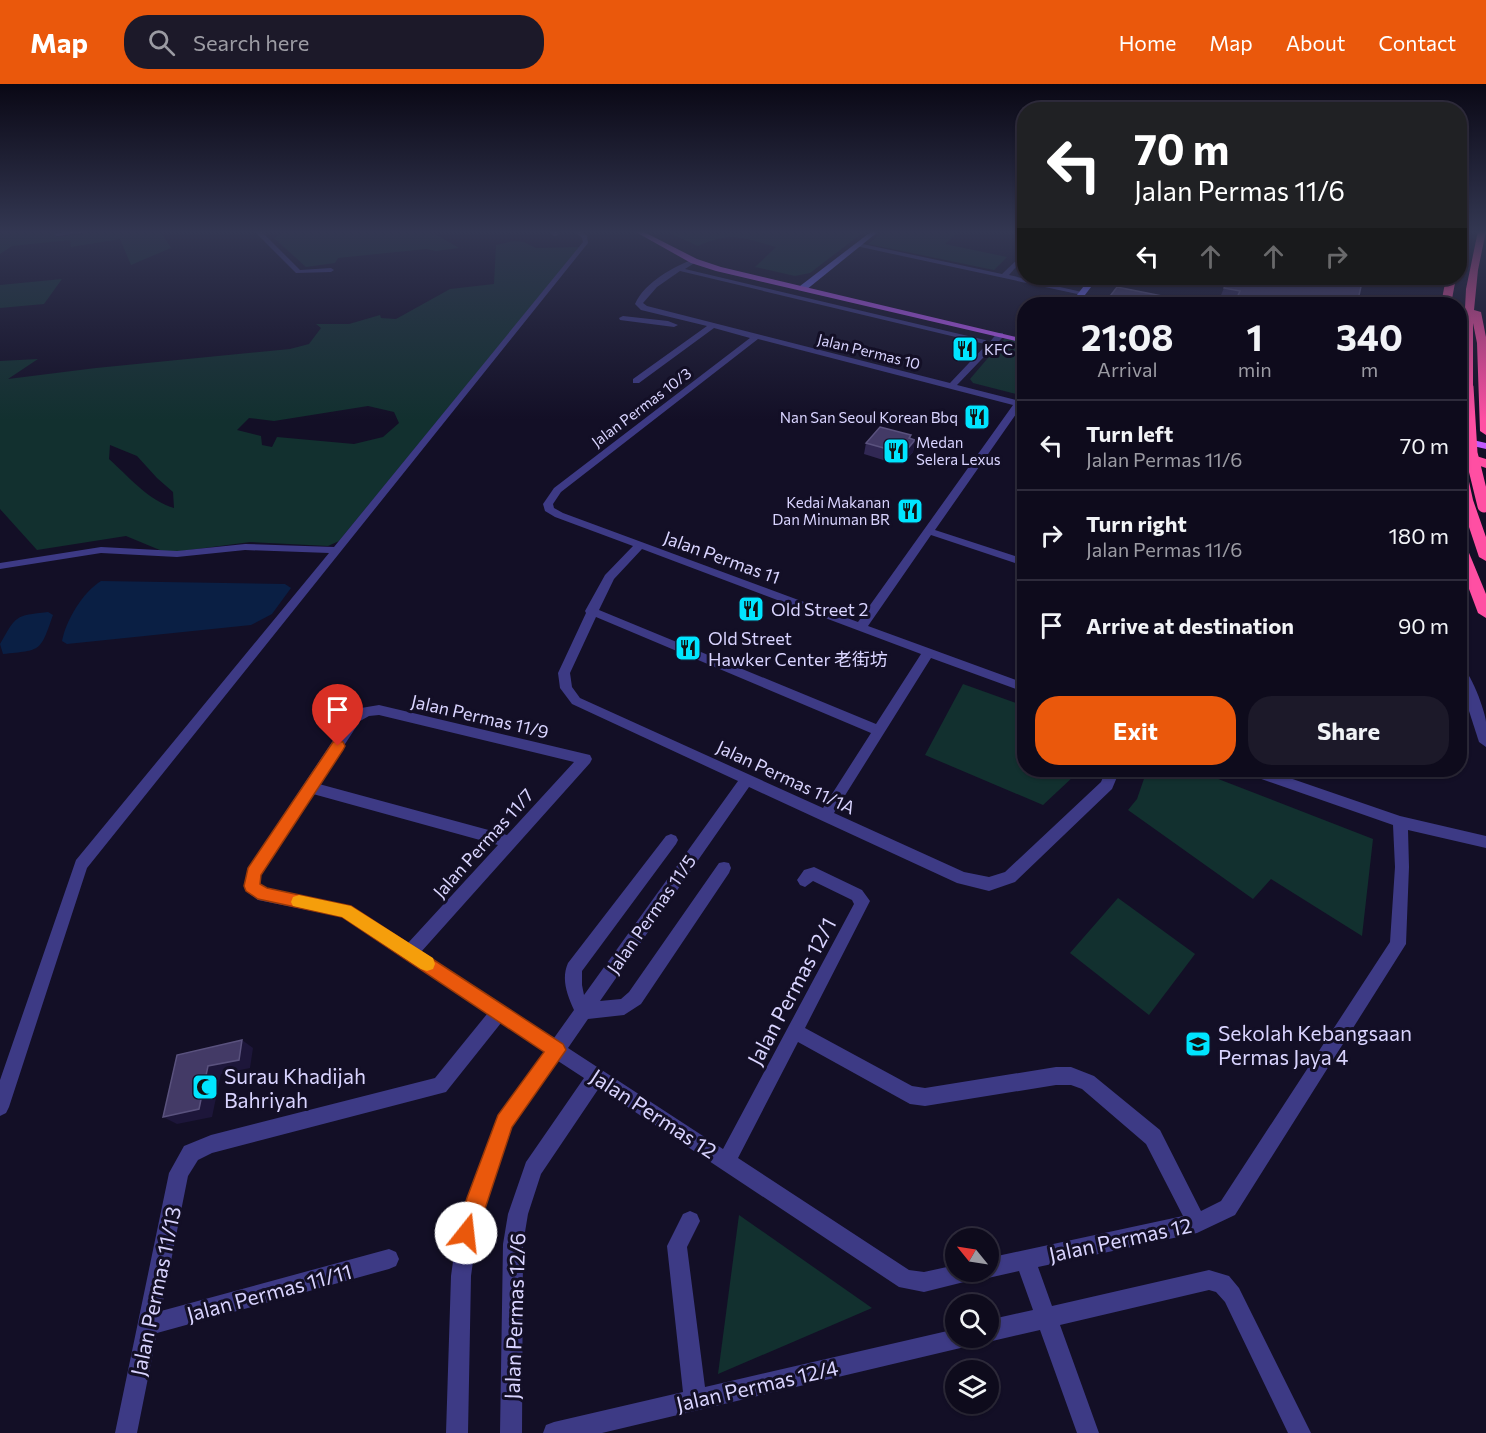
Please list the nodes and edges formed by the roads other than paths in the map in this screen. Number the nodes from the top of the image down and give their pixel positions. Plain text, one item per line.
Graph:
1 (544, 294) edge
2 (645, 294) edge
3 (780, 294) edge
4 (840, 294) edge
5 (1470, 294) edge
6 (1472, 294) edge
7 (1481, 294) edge
8 (897, 307) junction
9 (624, 318) dead end
10 (712, 326) junction
11 (1017, 332) edge
12 (702, 333) junction
13 (995, 334) junction
14 (756, 337) junction
15 (1017, 339) edge
16 (985, 342) junction
17 (1482, 343) junction
18 (981, 353) junction
19 (1484, 373) edge
20 (636, 381) dead end
21 (952, 386) junction
22 (1467, 387) edge
23 (1467, 387) edge
24 (1017, 403) edge
25 (1017, 411) edge
26 (1467, 417) edge
27 (1485, 418) edge
28 (1486, 431) edge
29 (1467, 434) edge
30 (1486, 438) edge
31 (1467, 442) edge
32 (1486, 446) edge
33 (1467, 456) edge
34 (1486, 464) edge
35 (1467, 503) edge
36 (548, 504) joint
37 (1485, 508) edge
38 (929, 531) junction
39 (621, 540) junction
40 (639, 546) junction
41 (337, 550) junction
42 (658, 554) junction
43 (1486, 557) edge
44 (627, 558) junction
45 (1017, 561) edge
46 (0, 566) edge
47 (1467, 567) edge
48 (591, 612) junction
49 (1486, 613) edge
50 (861, 628) junction
51 (928, 653) junction
52 (1017, 685) edge
53 (1467, 697) edge
54 (879, 731) junction
55 (1486, 742) edge
56 (585, 759) joint
57 (1110, 777) edge
58 (1272, 777) edge
59 (746, 780) junction
60 (310, 788) junction
61 (825, 816) junction
62 (1400, 822) junction
63 (671, 840) dead end
64 (510, 842) junction
65 (1486, 842) edge
66 (724, 868) dead end
67 (805, 880) dead end
68 (410, 952) junction
69 (583, 1011) junction
70 (500, 1012) junction
71 (796, 1032) junction
72 (557, 1050) junction
73 (596, 1077) junction
74 (0, 1107) edge
75 (727, 1160) junction
76 (690, 1221) dead end
77 (1197, 1224) junction
78 (389, 1259) dead end
79 (1025, 1259) junction
80 (999, 1265) edge
81 (945, 1277) edge
82 (1047, 1318) junction
83 (148, 1325) junction
84 (999, 1329) edge
85 (945, 1342) edge
86 (695, 1399) junction
87 (126, 1433) edge
88 (457, 1433) edge
89 (511, 1433) edge
90 (554, 1433) edge
91 (1088, 1433) edge
92 (1300, 1433) edge

1 - 41 street
2 - 10 street, Jalan Permas 10
3 - 16 street
4 - 8 main road
5 - 22 highway, bridge
6 - 17 highway
7 - 17 highway
8 - 11 main road
8 - 13 main road
9 - 12 street
10 - 12 street
10 - 14 street, Jalan Permas 10
12 - 20 street
13 - 15 main road
13 - 16 street
13 - 18 street
14 - 21 street, Jalan Permas 10
14 - 36 street, Jalan Permas 10/3
16 - 18 street
17 - 19 highway
18 - 21 street
19 - 27 highway
21 - 24 street, Jalan Permas 10
23 - 37 highway, bridge
25 - 38 street
26 - 27 highway
27 - 28 highway
29 - 30 main road
31 - 32 main road
33 - 34 highway
35 - 43 highway
36 - 39 street, Jalan Permas 11
38 - 45 street
38 - 50 street
39 - 40 street, Jalan Permas 11
39 - 44 street
40 - 42 street, Jalan Permas 11
40 - 44 street, Jalan Permas 11/1A
41 - 46 street
41 - 74 street
42 - 44 street
42 - 50 street, Jalan Permas 11
44 - 48 street, Jalan Permas 11/1A
47 - 49 highway
48 - 54 street
48 - 59 street, Jalan Permas 11/1A
50 - 51 street, Jalan Permas 11
51 - 52 street, Jalan Permas 11
51 - 54 street
53 - 55 street
54 - 61 street
56 - 60 street, Jalan Permas 11/9
56 - 64 street, Jalan Permas 11/7
57 - 61 street, Jalan Permas 11/1A
58 - 62 street
59 - 61 street, Jalan Permas 11/1A
59 - 69 street, Jalan Permas 11/5
60 - 64 street
60 - 68 street, Jalan Permas 12
62 - 65 street
62 - 77 street, Jalan Permas 12
63 - 69 street
64 - 68 street, Jalan Permas 11/7
66 - 69 street
67 - 71 street, Jalan Permas 12/1
68 - 70 street, Jalan Permas 12
69 - 72 street, Jalan Permas 11/5
70 - 72 street, Jalan Permas 12
70 - 83 street, Jalan Permas 11/13
71 - 75 street, Jalan Permas 12/1
71 - 77 street
72 - 73 street, Jalan Permas 12
72 - 88 street, Jalan Permas 11/5
73 - 75 street, Jalan Permas 12
73 - 89 street, Jalan Permas 12/6
75 - 81 street, Jalan Permas 12
76 - 86 street
77 - 79 street, Jalan Permas 12
78 - 83 street, Jalan Permas 11/11
79 - 80 street, Jalan Permas 12
79 - 82 street
82 - 84 street
82 - 91 street
82 - 92 street
83 - 87 street, Jalan Permas 11/13
85 - 86 street, Jalan Permas 12/4
86 - 90 street, Jalan Permas 12/4

